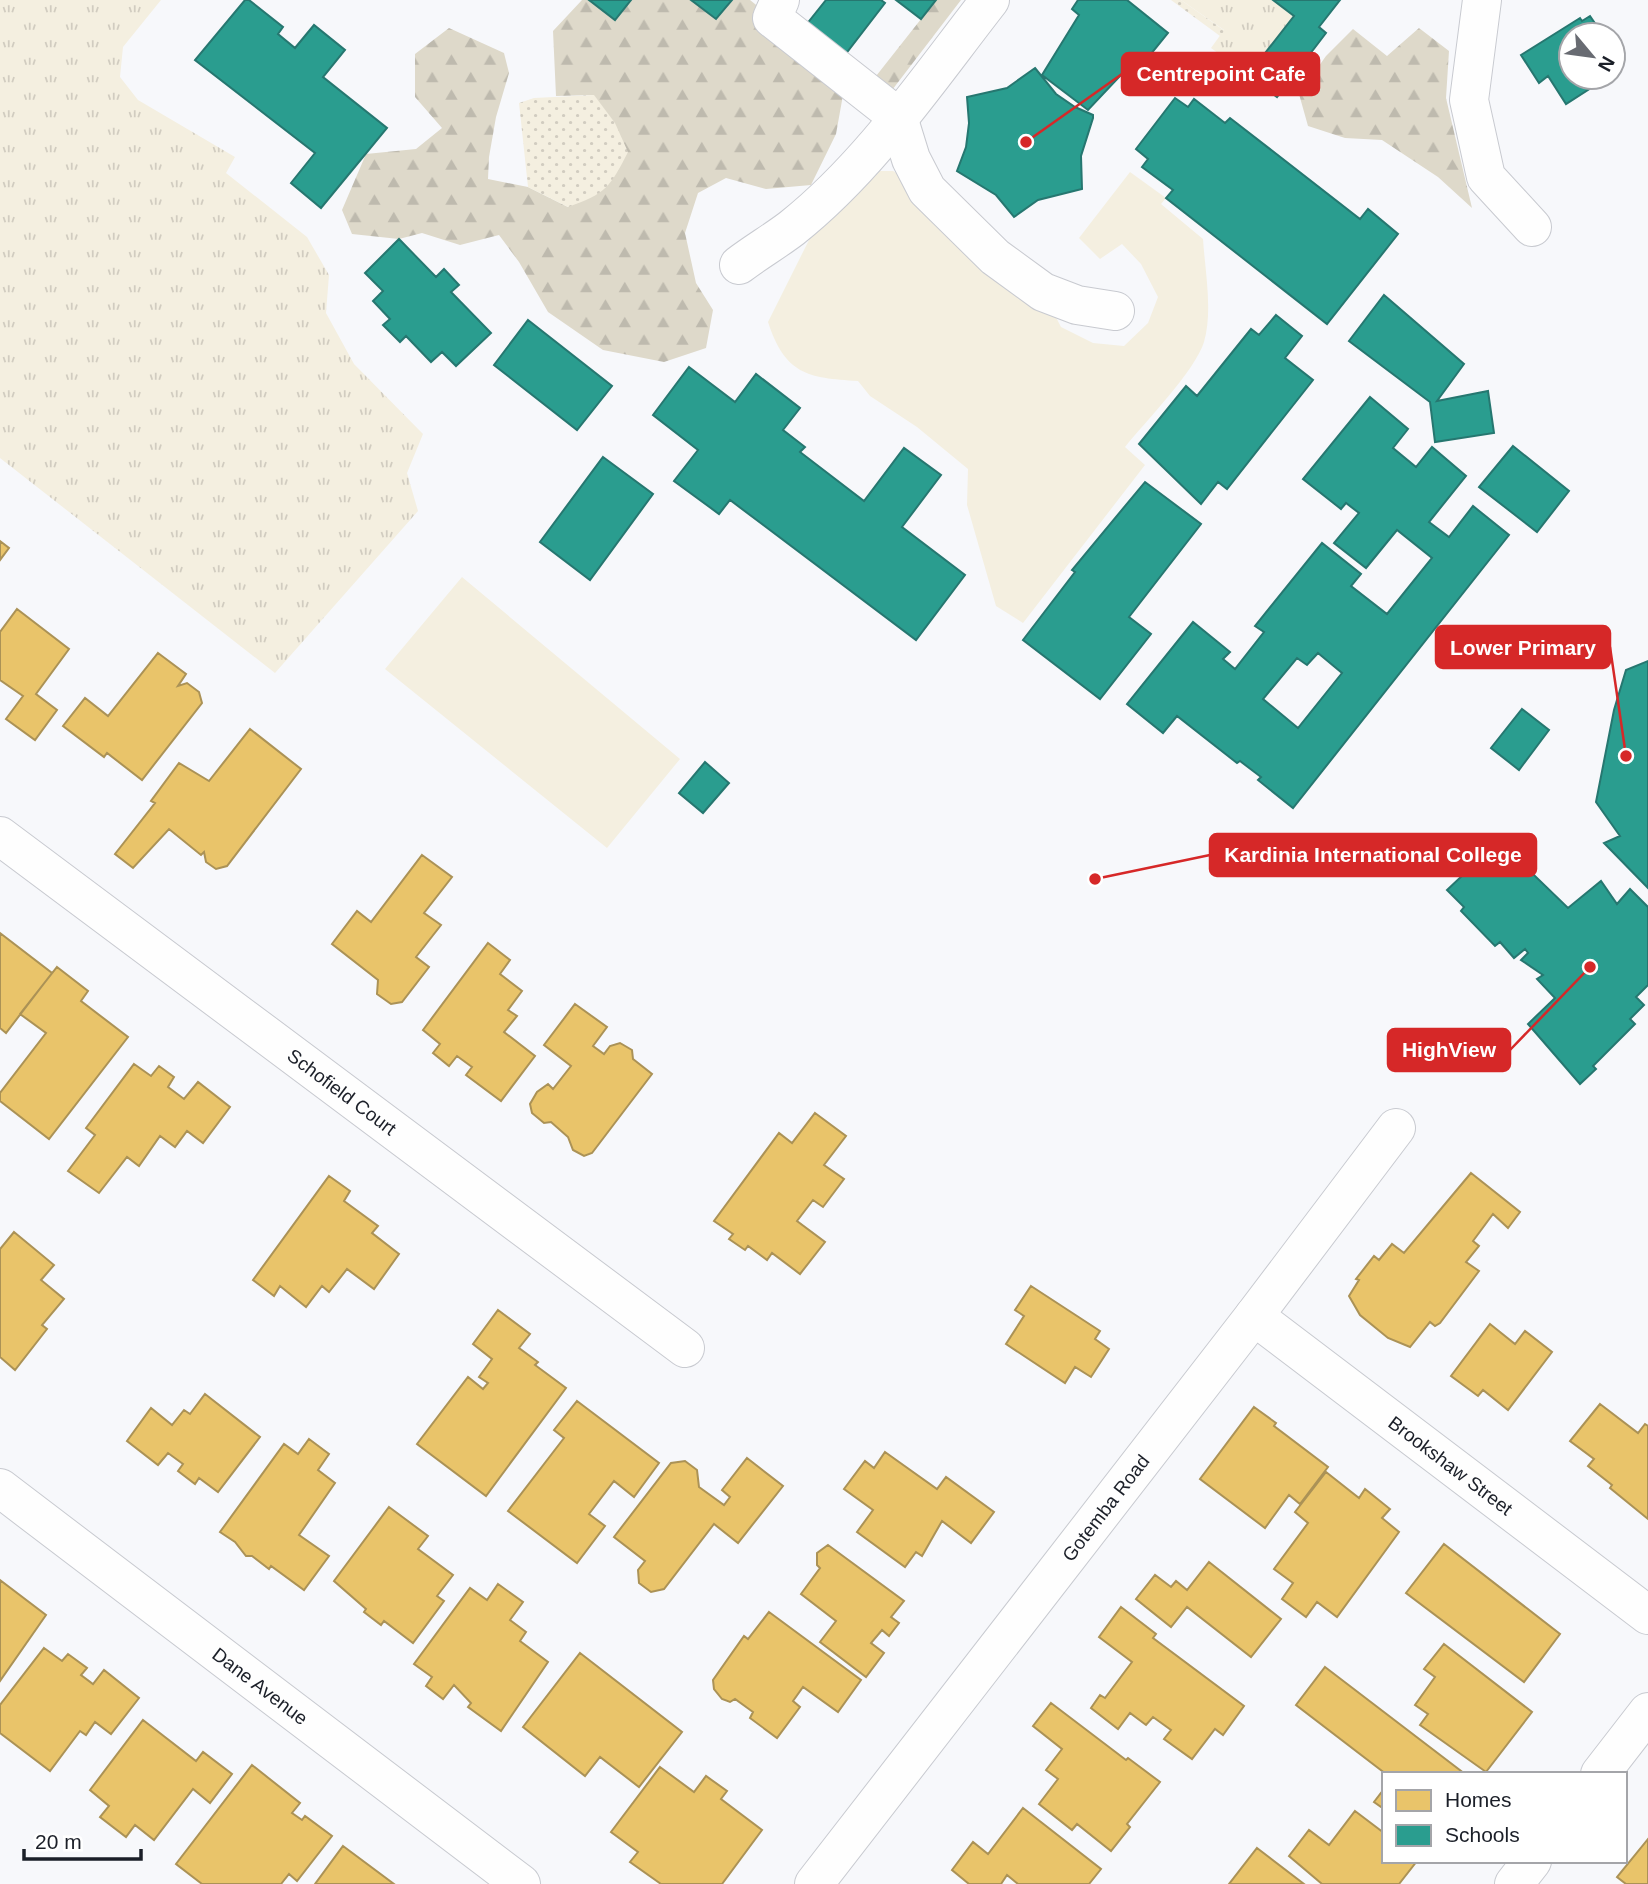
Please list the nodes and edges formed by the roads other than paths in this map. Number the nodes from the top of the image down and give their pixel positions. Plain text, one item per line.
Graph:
1 (780, 0) edge
2 (990, 0) edge
3 (1482, 0) edge
4 (898, 117) junction
5 (1532, 227) dead end
6 (738, 265) dead end
7 (1115, 311) dead end
8 (0, 836) edge
9 (1395, 1129) dead end
10 (1254, 1317) junction
11 (685, 1348) dead end
12 (0, 1488) edge
13 (1648, 1615) edge
14 (1648, 1712) edge
15 (1602, 1772) edge
16 (1530, 1863) edge
17 (521, 1884) edge
18 (814, 1884) edge
19 (1514, 1884) edge

1 - 4 street
2 - 4 street
3 - 5 street
4 - 6 street
4 - 7 street
8 - 11 street, Schofield Court
9 - 10 street, Gotemba Road
10 - 13 street, Brookshaw Street
10 - 18 street, Gotemba Road
12 - 17 street, Dane Avenue
14 - 15 street
16 - 19 street

